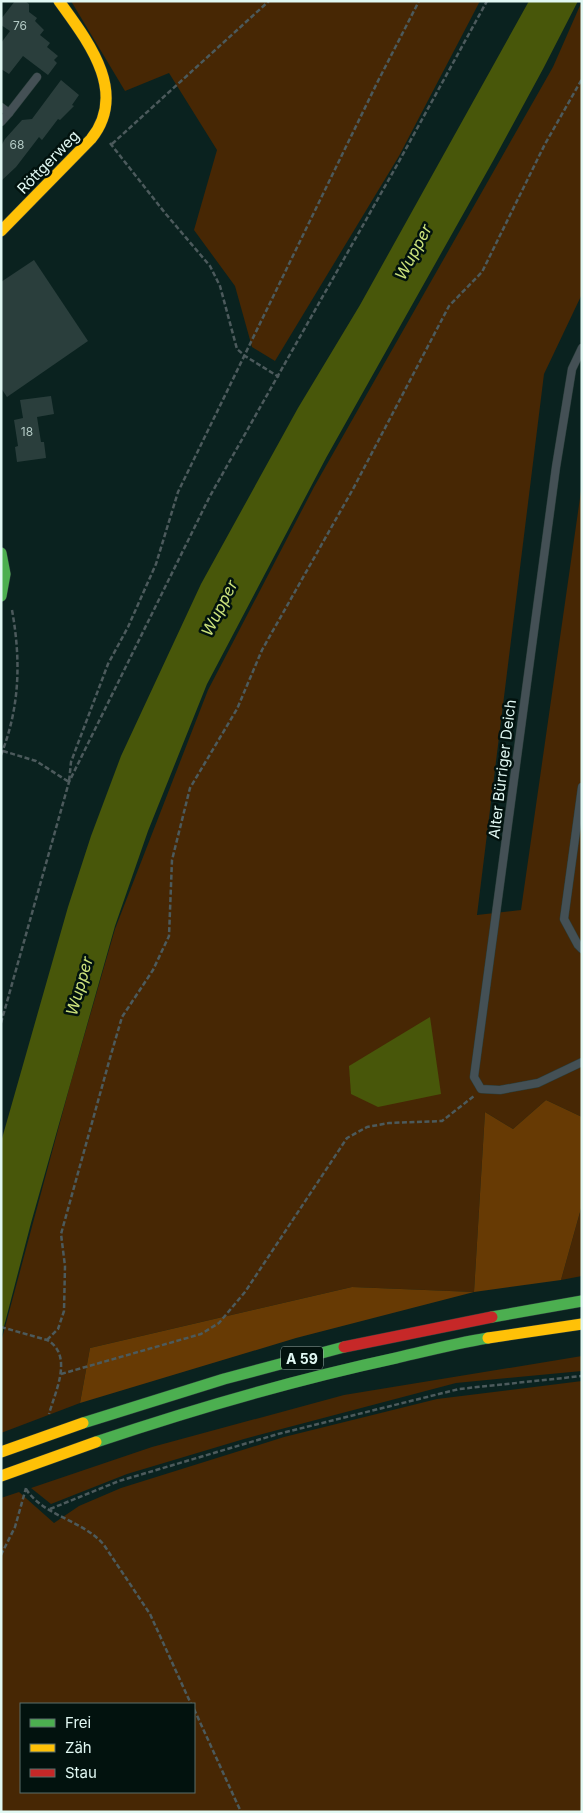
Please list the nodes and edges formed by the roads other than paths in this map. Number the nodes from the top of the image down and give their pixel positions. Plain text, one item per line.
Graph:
1 (59, 1) edge
2 (37, 77) dead end
3 (1, 107) edge
4 (8, 113) junction
5 (1, 122) edge
6 (1, 231) edge
7 (582, 348) edge
8 (1, 553) edge
9 (1, 596) edge
10 (582, 787) edge
11 (582, 949) edge
12 (582, 1062) edge
13 (582, 1301) edge
14 (582, 1324) edge
15 (1, 1452) edge
16 (1, 1476) edge

1 - 6 main road, Röttgerweg
2 - 4 lane
3 - 4 lane
4 - 5 lane
7 - 12 lane, Alter Bürriger Deich
8 - 9 main road
10 - 11 lane
13 - 15 main road, A 59, bridge
14 - 16 main road, A 59, bridge

